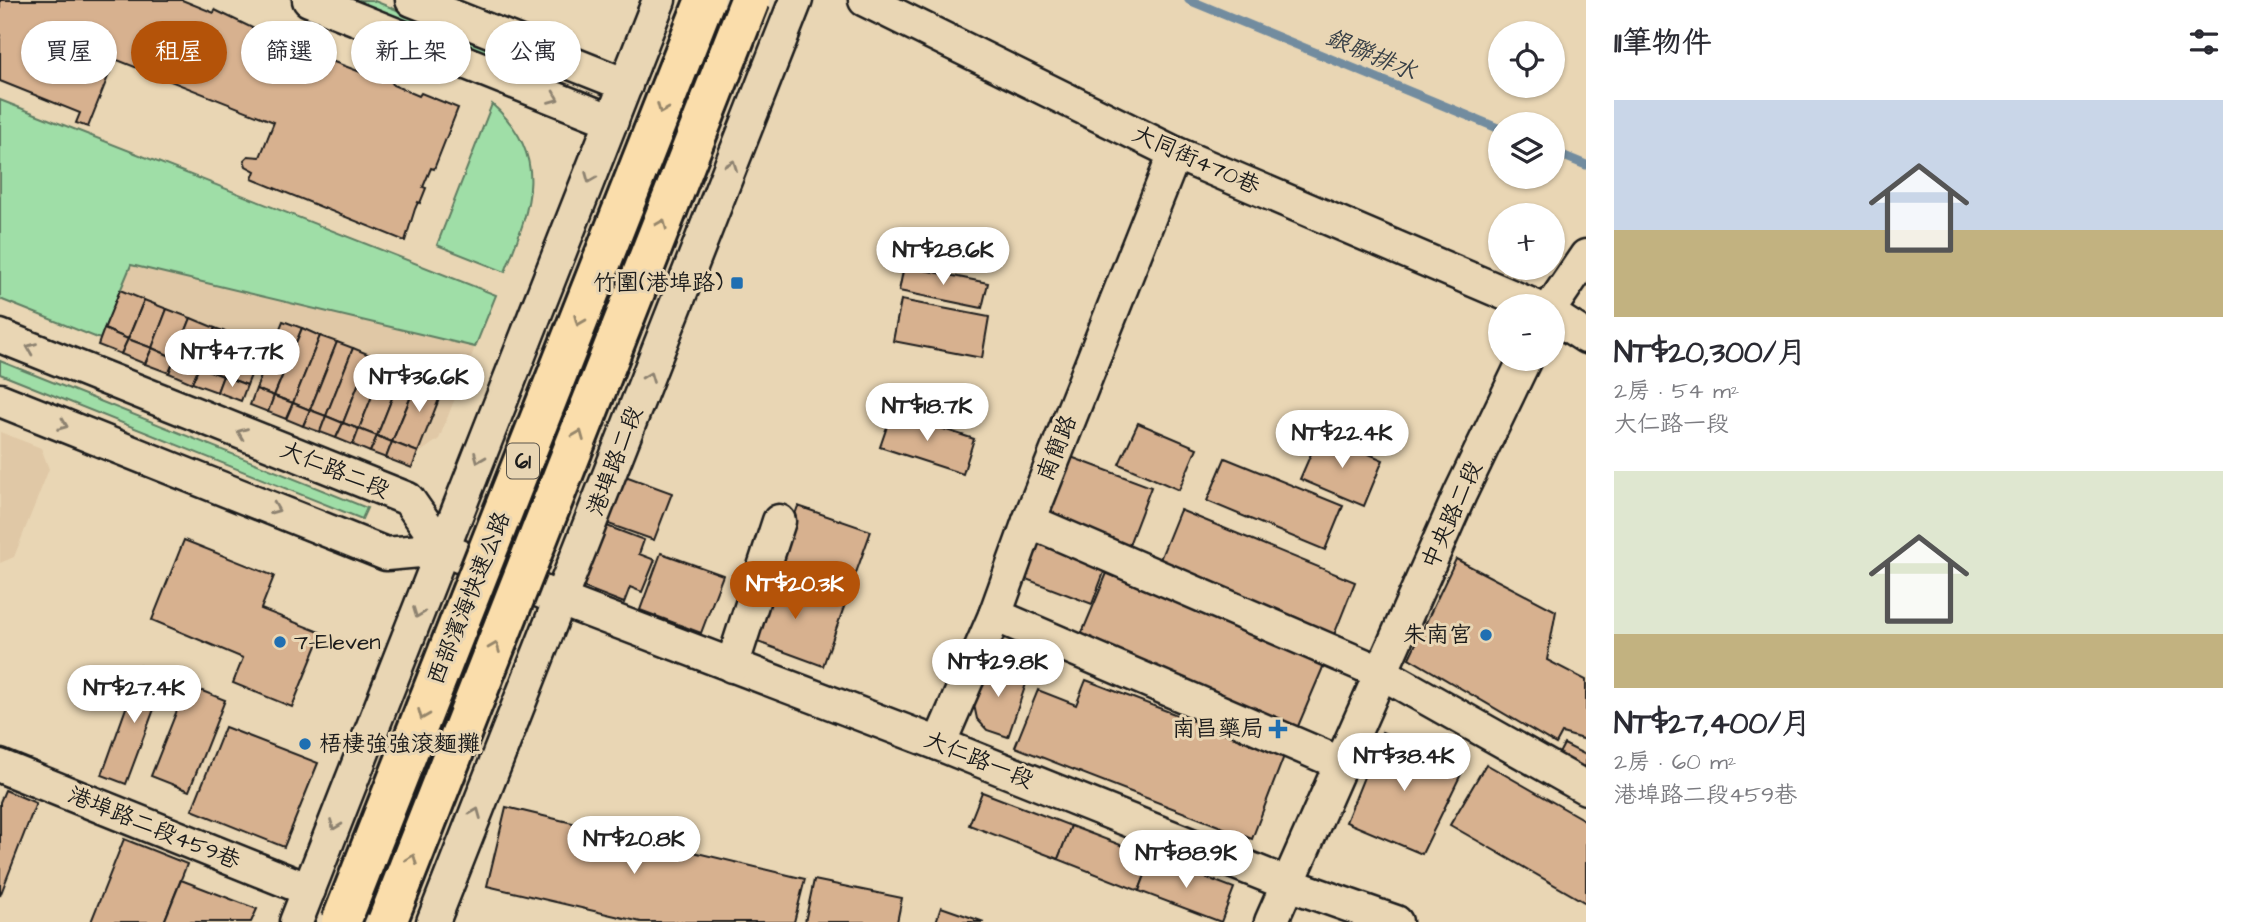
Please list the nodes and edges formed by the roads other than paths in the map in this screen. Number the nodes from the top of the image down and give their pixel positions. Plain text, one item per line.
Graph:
1 (309, 0) edge
2 (412, 0) edge
3 (659, 0) edge
4 (705, 0) edge
5 (751, 0) edge
6 (796, 0) edge
7 (865, 0) edge
8 (626, 85) junction
9 (612, 121) junction
10 (1175, 153) junction
11 (1586, 256) edge
12 (1506, 294) edge
13 (1560, 294) edge
14 (1565, 323) edge
15 (0, 335) edge
16 (1586, 337) edge
17 (1519, 371) edge
18 (0, 400) edge
19 (779, 521) dead end
20 (1028, 521) junction
21 (443, 550) junction
22 (561, 600) junction
23 (995, 615) junction
24 (732, 666) junction
25 (1382, 673) junction
26 (939, 744) junction
27 (1342, 764) junction
28 (0, 766) edge
29 (1586, 788) edge
30 (1288, 884) junction
31 (309, 890) junction
32 (296, 922) edge
33 (341, 922) edge
34 (387, 922) edge
35 (433, 922) edge
36 (1271, 922) edge
37 (1396, 922) edge

1 -> 9 street
2 - 8 street
3 - 8 street
4 -> 33 highway, 西部濱海快速公路 / 61, bridge
34 -> 5 highway, 西部濱海快速公路 / 61, bridge
22 -> 6 street, 港埠路二段
7 - 10 street, 大同街470巷
8 - 9 street
9 -> 21 street
10 - 12 street, 大同街470巷
10 - 20 street, 南簡路
11 - 13 street
14 - 16 street
21 -> 15 street, 大仁路二段
17 - 25 street, 中央路二段
18 -> 21 street
19 - 24 street
20 - 23 street, 南簡路
20 - 25 street
21 - 22 street, 大仁路一段
21 -> 31 street
22 - 24 street, 大仁路一段
35 -> 22 street, 港埠路二段
23 - 26 street, 南簡路
23 - 27 street
24 - 26 street, 大仁路一段
25 - 27 street, 中央路二段
25 - 29 street
26 - 30 street, 大仁路一段
27 - 30 street, 中央路二段
28 - 31 street, 港埠路二段459巷
30 - 36 street, 中央路二段
30 - 37 street, 大仁路一段
31 - 32 street

